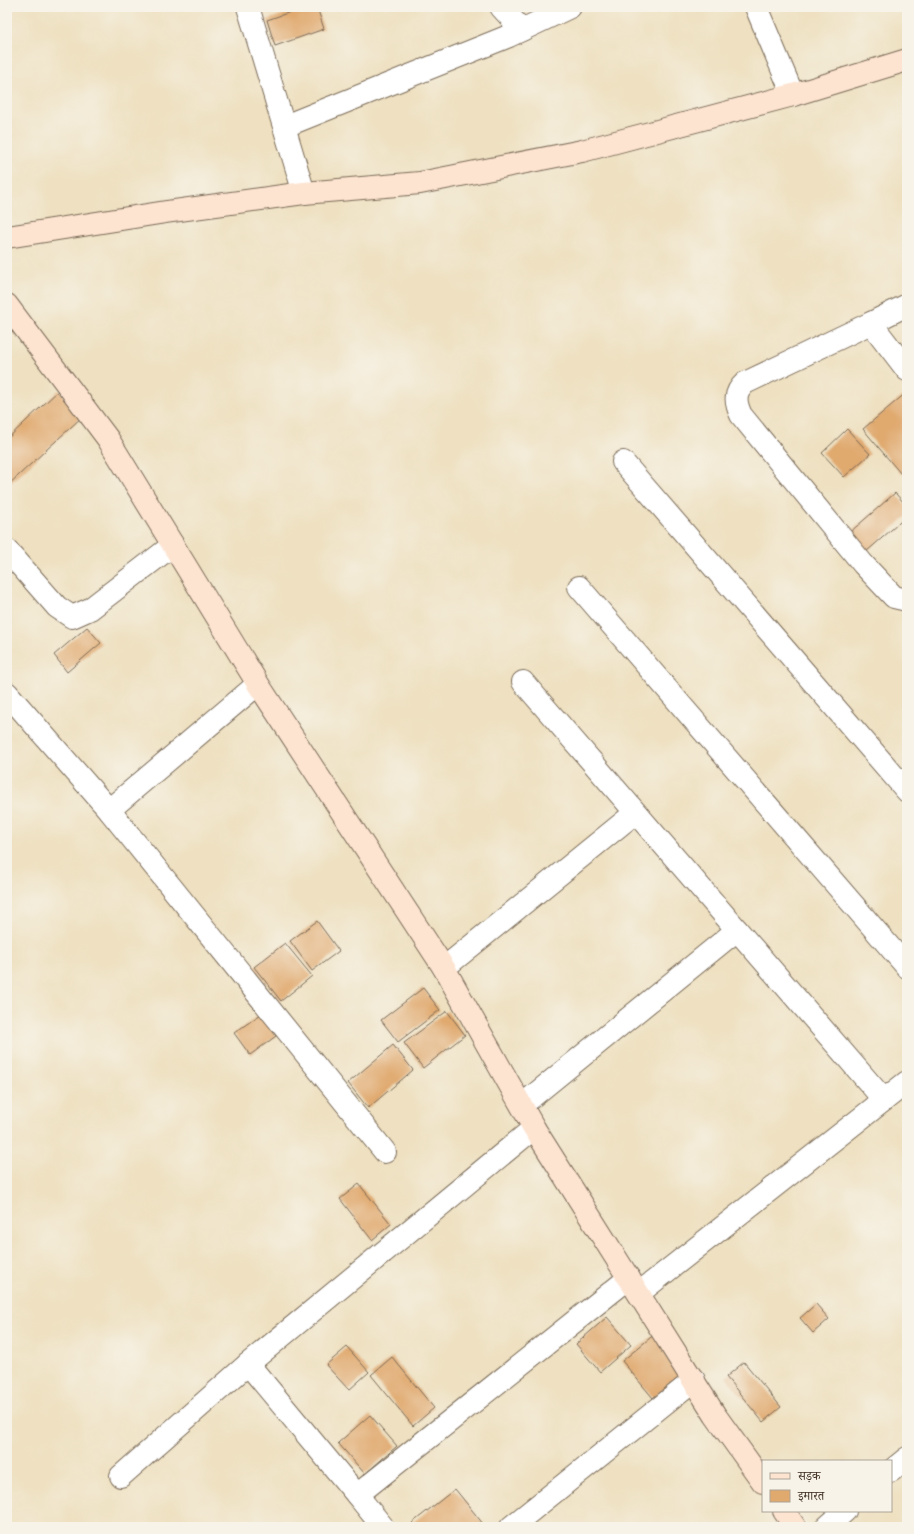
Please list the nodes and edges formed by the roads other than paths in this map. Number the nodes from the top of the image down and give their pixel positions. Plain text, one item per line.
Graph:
1 (248, 7) edge
2 (501, 7) edge
3 (570, 7) edge
4 (756, 7) edge
5 (522, 30) junction
6 (907, 60) edge
7 (793, 95) junction
8 (285, 126) junction
9 (304, 193) junction
10 (7, 237) edge
11 (7, 305) edge
12 (907, 306) edge
13 (871, 323) junction
14 (907, 370) edge
15 (623, 462) dead end
16 (173, 545) junction
17 (7, 550) edge
18 (579, 587) dead end
19 (907, 600) edge
20 (523, 682) dead end
21 (258, 684) junction
22 (7, 693) edge
23 (907, 791) edge
24 (109, 810) junction
25 (636, 813) junction
26 (737, 930) junction
27 (907, 967) edge
28 (444, 968) junction
29 (907, 1082) edge
30 (884, 1100) junction
31 (522, 1105) junction
32 (534, 1128) junction
33 (385, 1152) dead end
34 (634, 1285) junction
35 (248, 1364) junction
36 (694, 1380) junction
37 (907, 1458) edge
38 (892, 1471) edge
39 (121, 1476) dead end
40 (762, 1481) edge
41 (357, 1495) junction
42 (844, 1512) edge
43 (383, 1527) edge
44 (512, 1527) edge
45 (827, 1527) edge

1 - 8 street
2 - 5 street
3 - 5 street
4 - 7 street
5 - 8 street
6 - 7 street
7 - 9 street
8 - 9 street
9 - 10 street
11 - 16 street
12 - 13 street
13 - 14 street
13 - 19 street
15 - 23 street
16 - 17 street
16 - 21 street
18 - 27 street
20 - 25 street
21 - 24 street
21 - 28 street
22 - 24 street
24 - 33 street
25 - 26 street
25 - 28 street
26 - 30 street
26 - 31 street
28 - 31 street
29 - 30 street
30 - 34 street
31 - 32 street
32 - 34 street
32 - 35 street
34 - 36 street
34 - 41 street
35 - 39 street
35 - 41 street
36 - 40 street
36 - 44 street
37 - 38 street
41 - 43 street
42 - 45 street

